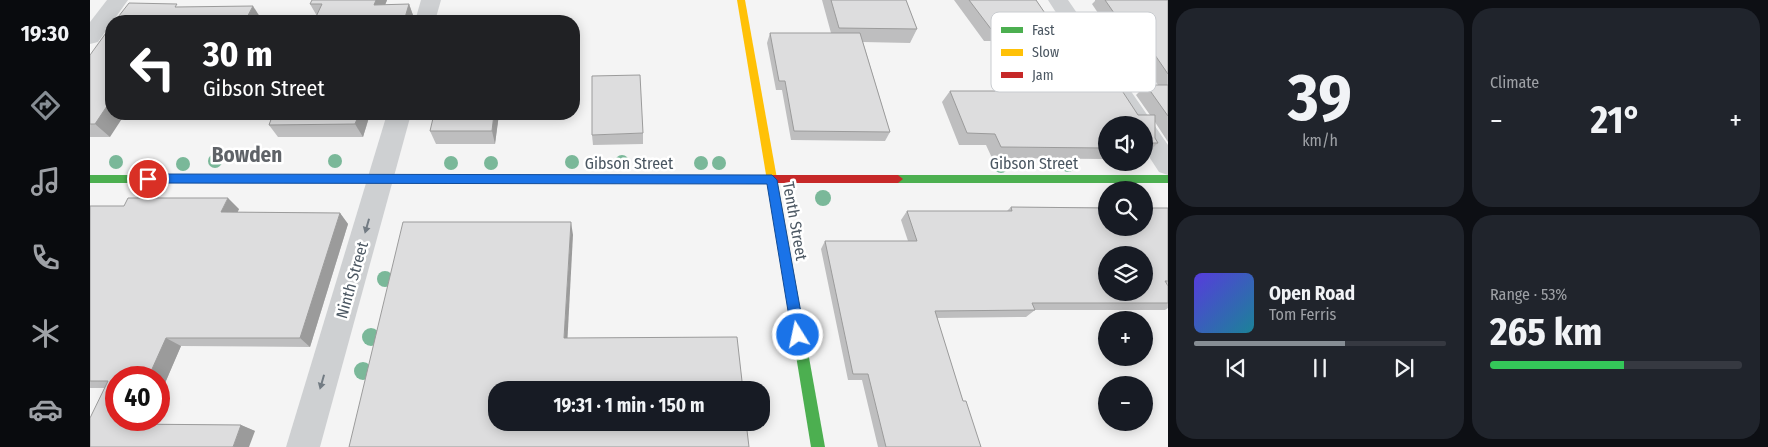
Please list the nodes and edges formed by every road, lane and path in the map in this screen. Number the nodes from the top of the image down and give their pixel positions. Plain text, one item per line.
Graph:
1 (118, 0) edge
2 (431, 0) edge
3 (741, 0) edge
4 (1058, 0) edge
5 (1066, 12) edge
6 (107, 15) edge
7 (427, 15) edge
8 (105, 17) edge
9 (90, 37) edge
10 (1119, 92) edge
11 (1135, 116) edge
12 (397, 120) edge
13 (1153, 142) edge
14 (1168, 165) edge
15 (90, 178) edge
16 (381, 179) junction
17 (772, 180) junction
18 (1168, 180) edge
19 (304, 447) edge
20 (818, 447) edge

1 - 6 street
2 - 7 street
3 - 17 street, Tenth Street
4 - 5 street
8 - 9 street
10 - 11 street
12 - 16 street, Ninth Street
13 - 14 street
15 - 16 street, Gibson Street
16 - 17 street, Gibson Street
16 -> 19 street, Ninth Street
17 - 18 street, Gibson Street
17 - 20 street, Tenth Street

